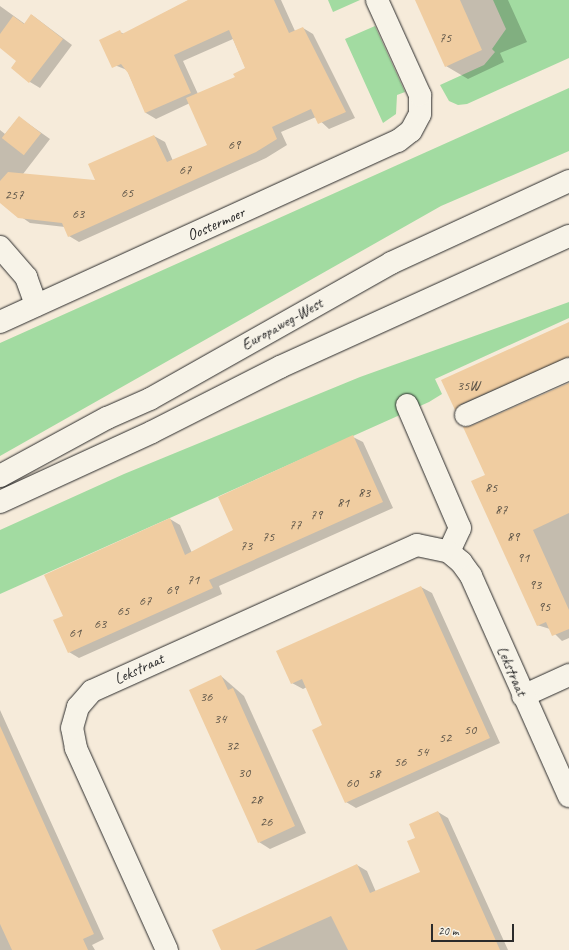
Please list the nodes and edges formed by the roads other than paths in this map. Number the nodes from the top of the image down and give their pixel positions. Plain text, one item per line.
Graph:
1 (377, 0) edge
2 (569, 181) edge
3 (569, 236) edge
4 (0, 247) edge
5 (36, 305) junction
6 (0, 322) edge
7 (569, 369) edge
8 (407, 405) dead end
9 (466, 415) dead end
10 (0, 476) edge
11 (0, 502) edge
12 (448, 552) junction
13 (569, 675) edge
14 (523, 696) junction
15 (569, 796) edge
16 (167, 950) edge

1 - 5 street, Oostermoer
2 - 10 street, Europaweg-West
3 - 11 street
4 - 5 street
5 - 6 street, Oostermoer
7 - 9 street
8 - 12 street
12 - 14 street, Lekstraat
12 - 16 street, Lekstraat
13 - 14 street
14 - 15 street, Lekstraat

